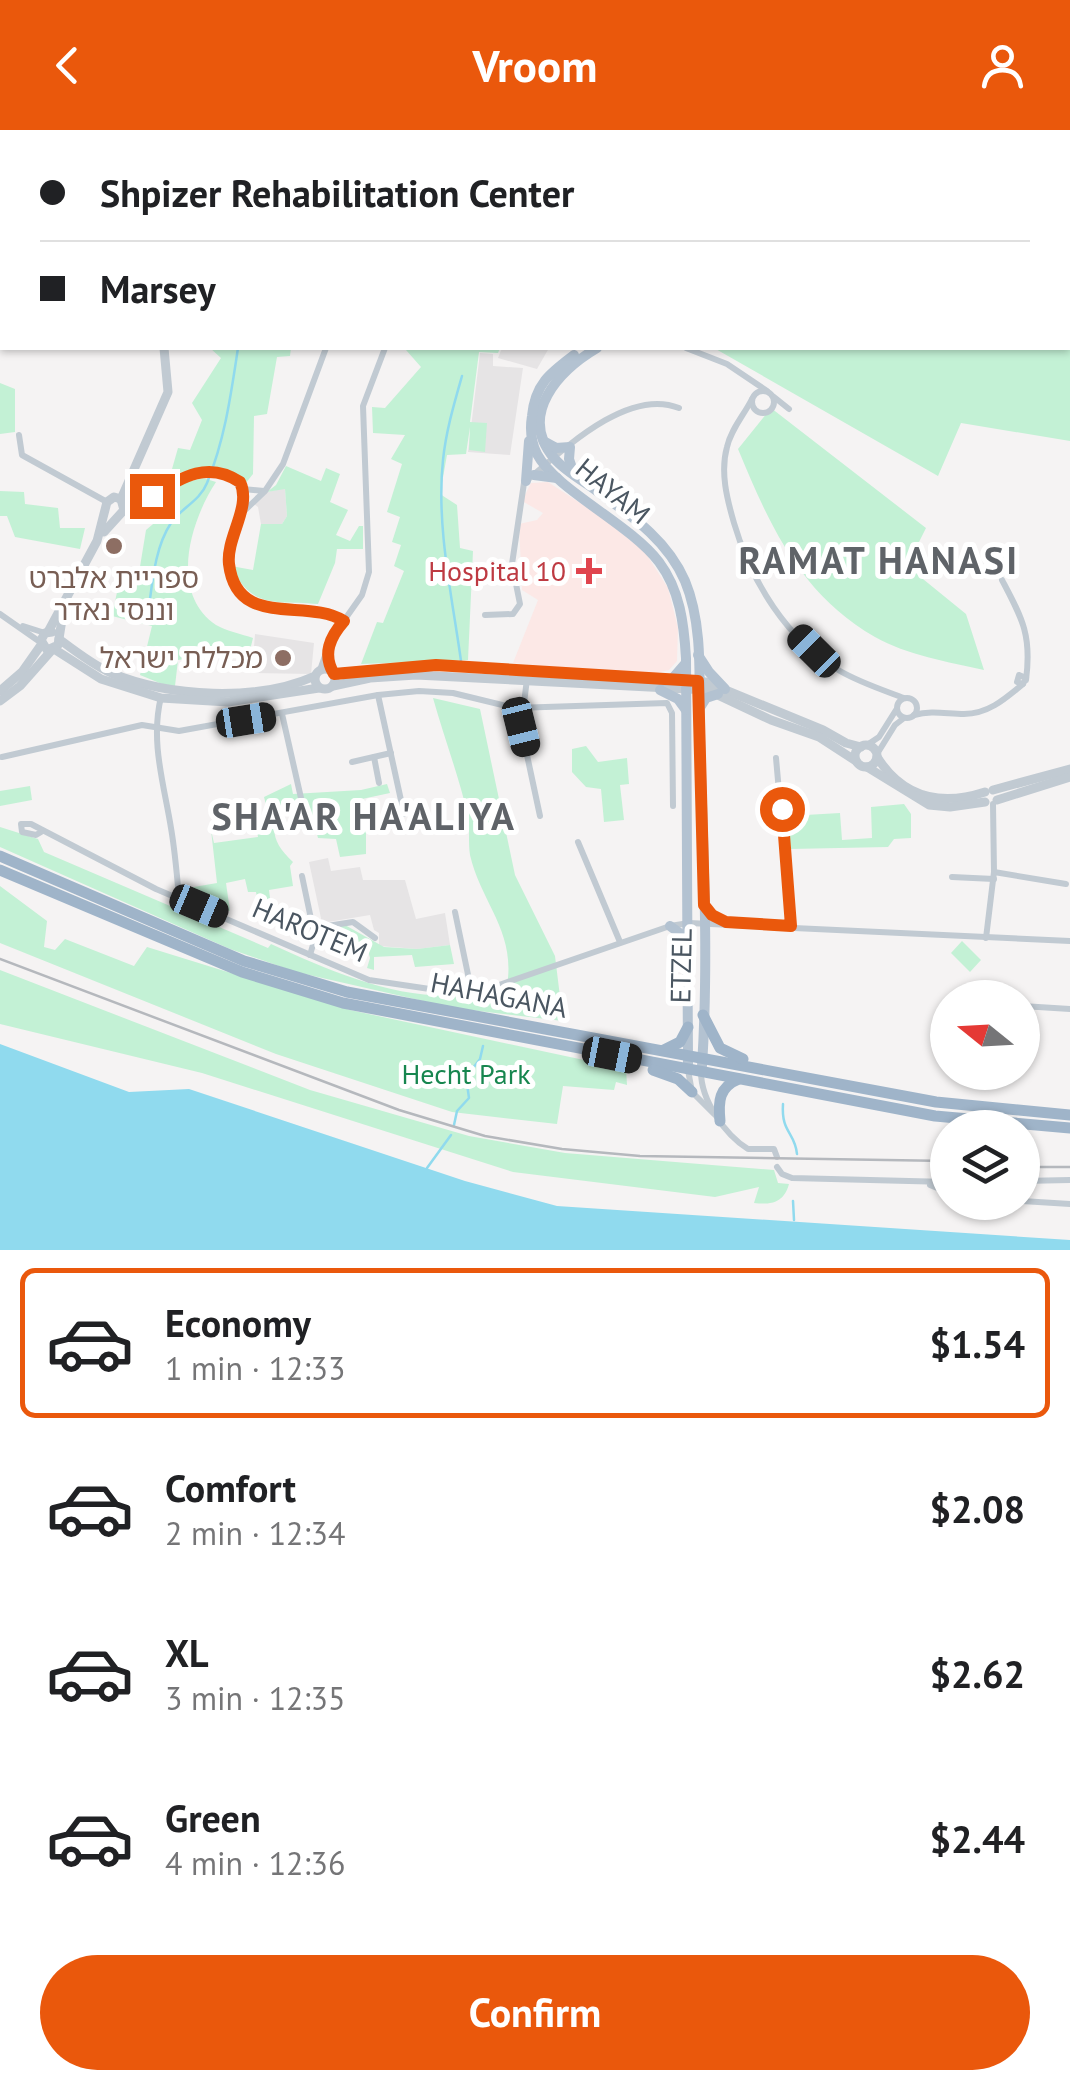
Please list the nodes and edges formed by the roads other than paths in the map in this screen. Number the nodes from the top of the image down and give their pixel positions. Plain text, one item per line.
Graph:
1 (164, 350) edge
2 (325, 350) edge
3 (384, 350) edge
4 (584, 350) edge
5 (593, 350) edge
6 (692, 350) edge
7 (744, 375) junction
8 (770, 394) junction
9 (753, 397) junction
10 (679, 408) dead end
11 (770, 410) junction
12 (758, 412) junction
13 (738, 424) junction
14 (531, 430) junction
15 (19, 436) dead end
16 (544, 441) junction
17 (570, 446) junction
18 (551, 463) junction
19 (530, 478) junction
20 (570, 479) junction
21 (243, 489) junction
22 (265, 491) junction
23 (116, 506) junction
24 (238, 518) junction
25 (1002, 580) dead end
26 (0, 614) edge
27 (485, 615) dead end
28 (344, 621) junction
29 (50, 641) junction
30 (692, 656) junction
31 (325, 672) junction
32 (527, 677) junction
33 (333, 686) junction
34 (661, 686) junction
35 (692, 686) junction
36 (319, 688) junction
37 (721, 691) junction
38 (0, 692) edge
39 (162, 693) junction
40 (378, 694) junction
41 (888, 694) junction
42 (904, 698) junction
43 (0, 701) edge
44 (915, 702) junction
45 (522, 708) junction
46 (896, 708) junction
47 (693, 711) junction
48 (934, 711) junction
49 (282, 714) junction
50 (914, 715) junction
51 (904, 718) junction
52 (156, 728) junction
53 (864, 746) junction
54 (390, 753) junction
55 (2, 756) dead end
56 (877, 756) junction
57 (374, 757) junction
58 (776, 758) dead end
59 (856, 760) junction
60 (352, 762) dead end
61 (866, 768) junction
62 (1070, 769) edge
63 (1070, 777) edge
64 (380, 783) dead end
65 (301, 798) dead end
66 (991, 798) junction
67 (673, 806) dead end
68 (404, 814) dead end
69 (540, 816) dead end
70 (41, 832) dead end
71 (578, 842) dead end
72 (0, 856) edge
73 (0, 870) edge
74 (994, 875) junction
75 (302, 876) dead end
76 (952, 877) dead end
77 (1066, 884) dead end
78 (179, 898) junction
79 (704, 905) junction
80 (455, 912) dead end
81 (689, 922) junction
82 (704, 922) junction
83 (726, 922) junction
84 (670, 926) junction
85 (791, 926) junction
86 (314, 928) junction
87 (376, 938) dead end
88 (986, 938) junction
89 (689, 940) junction
90 (620, 942) junction
91 (1070, 942) edge
92 (310, 955) junction
93 (471, 989) junction
94 (1040, 1007) edge
95 (1070, 1009) edge
96 (702, 1015) junction
97 (688, 1027) junction
98 (662, 1051) junction
99 (612, 1055) junction
100 (688, 1056) junction
101 (702, 1058) junction
102 (695, 1071) junction
103 (809, 1078) junction
104 (739, 1079) junction
105 (692, 1092) junction
106 (1070, 1115) edge
107 (720, 1121) junction
108 (1070, 1128) edge
109 (777, 1157) dead end
110 (778, 1168) dead end
111 (1070, 1180) edge
112 (918, 1181) junction
113 (930, 1181) edge
114 (1040, 1181) edge
115 (930, 1185) edge
116 (1040, 1202) edge
117 (1070, 1204) edge

1 - 23 street
2 - 22 street
3 - 28 street
4 - 14 main road
5 - 16 main road
6 - 7 street
7 - 8 street
7 - 9 street
8 - 9 street
8 - 11 street
8 - 11 street
9 - 12 street
9 - 13 street
10 - 17 street
11 - 12 street
12 - 13 street
13 - 41 street
14 - 18 main road, HAYAM
14 - 19 main road
15 - 23 street
16 - 17 main road
16 - 18 main road, HAYAM
17 - 18 street
17 - 20 main road
18 - 19 street
18 - 20 main road, HAYAM
19 - 20 main road
19 - 27 street
20 - 30 main road, HAYAM
21 - 22 street
21 - 23 street
21 - 24 street
22 - 24 street
23 - 29 street
24 - 28 street
25 - 48 street
26 - 29 street
28 - 31 street
29 - 38 street
29 - 39 street
29 - 43 street
30 - 34 main road
30 - 35 main road, HAYAM
30 - 37 main road
31 - 32 street
31 - 33 street
31 - 36 street
31 - 39 street
32 - 33 street
32 - 34 street
32 - 45 street
33 - 36 street
34 - 35 street
34 - 47 main road
35 - 37 street
35 - 47 main road, ETZEL
36 - 39 street
37 - 47 main road
37 - 53 street
37 - 59 street
39 - 52 street
40 - 45 street
40 - 49 street
40 - 54 street
41 - 42 street
41 - 46 street
42 - 44 street
42 - 46 street
44 - 48 street
44 - 50 street
45 - 67 street
45 - 69 street
46 - 51 street
46 - 53 street
47 - 79 main road, ETZEL
47 - 81 main road, ETZEL
48 - 50 street
49 - 52 street
49 - 65 street
50 - 51 street
51 - 56 street
52 - 55 street
52 - 78 street
53 - 56 street
53 - 59 street
54 - 57 street
54 - 68 street
56 - 61 street
56 - 66 street
57 - 60 street
57 - 64 street
58 - 85 street
59 - 61 street
61 - 66 street
62 - 66 street
63 - 66 street
66 - 74 street
70 - 78 street, HAROTEM
71 - 90 street
72 - 98 highway, HAHAGANA
73 - 99 highway, HAHAGANA
74 - 76 street
74 - 77 street
74 - 88 street
75 - 86 street
78 - 92 street, HAROTEM
79 - 82 main road, ETZEL
79 - 83 main road
80 - 93 street
81 - 82 street, HAROTEM
81 - 84 street, HAROTEM
81 - 89 main road, ETZEL
82 - 83 street, HAROTEM
82 - 96 main road, ETZEL
83 - 85 street, HAROTEM
84 - 89 main road
84 - 90 street, HAROTEM
85 - 88 street, HAROTEM
86 - 87 street
86 - 92 street
88 - 91 street, HAROTEM
89 - 97 main road, ETZEL
90 - 93 street, HAROTEM
92 - 93 street, HAROTEM
94 - 95 street
96 - 101 main road, ETZEL
96 - 103 highway
97 - 98 highway
97 - 100 main road, ETZEL
98 - 100 highway, HAHAGANA
99 - 102 highway, HAHAGANA
99 - 105 highway
100 - 101 highway, HAHAGANA
100 - 102 main road, ETZEL
101 - 102 main road, ETZEL
101 - 103 highway, HAHAGANA
102 - 104 highway, HAHAGANA
102 - 105 street
102 - 107 street
103 - 106 highway, HAHAGANA
104 - 107 highway
104 - 108 highway, HAHAGANA
105 - 107 street
107 - 109 street
110 - 112 street
111 - 114 street
112 - 113 street
112 - 115 street
116 - 117 street

